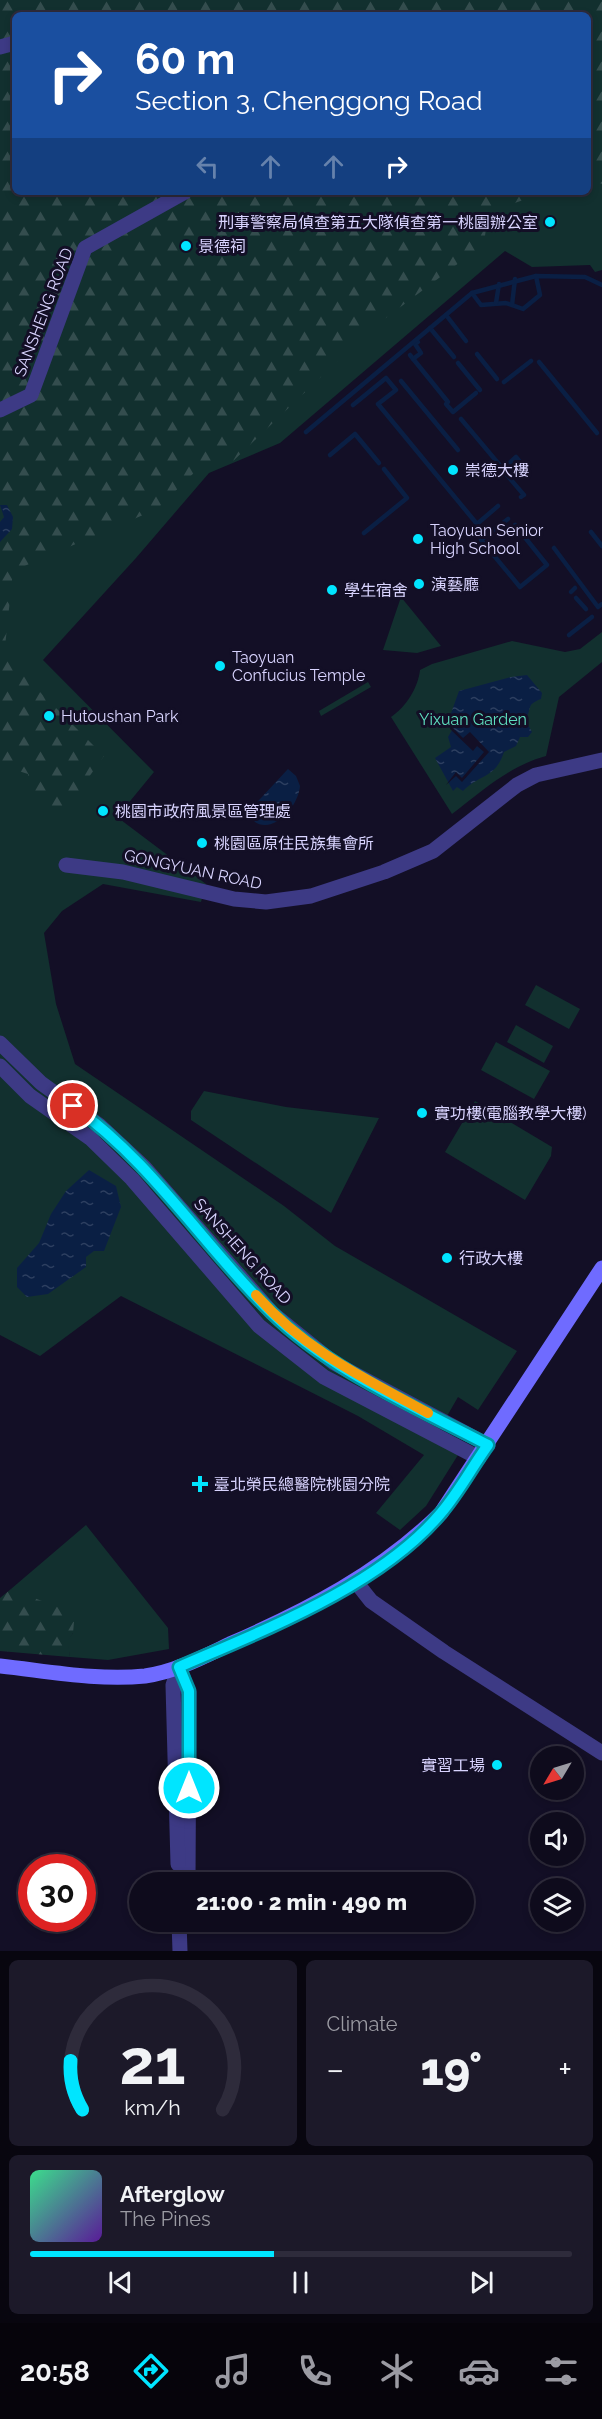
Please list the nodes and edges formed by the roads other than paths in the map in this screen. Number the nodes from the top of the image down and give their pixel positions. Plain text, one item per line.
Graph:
1 (180, 195) edge
2 (0, 410) edge
3 (602, 760) edge
4 (66, 865) dead end
5 (0, 1042) edge
6 (0, 1066) edge
7 (602, 1268) edge
8 (483, 1451) junction
9 (356, 1582) junction
10 (0, 1666) edge
11 (179, 1667) junction
12 (602, 1753) edge
13 (178, 1872) edge
14 (188, 1872) edge
15 (179, 1932) edge
16 (188, 1932) edge
17 (180, 1951) edge
18 (189, 1951) edge

1 - 2 street, SANSHENG ROAD
3 - 4 street, GONGYUAN ROAD
5 - 8 street, SANSHENG ROAD
6 - 8 street
7 - 8 street
8 - 9 street
9 - 11 street
9 - 12 street
10 - 11 street
11 - 13 street
11 - 14 street
15 - 17 street
16 - 18 street

